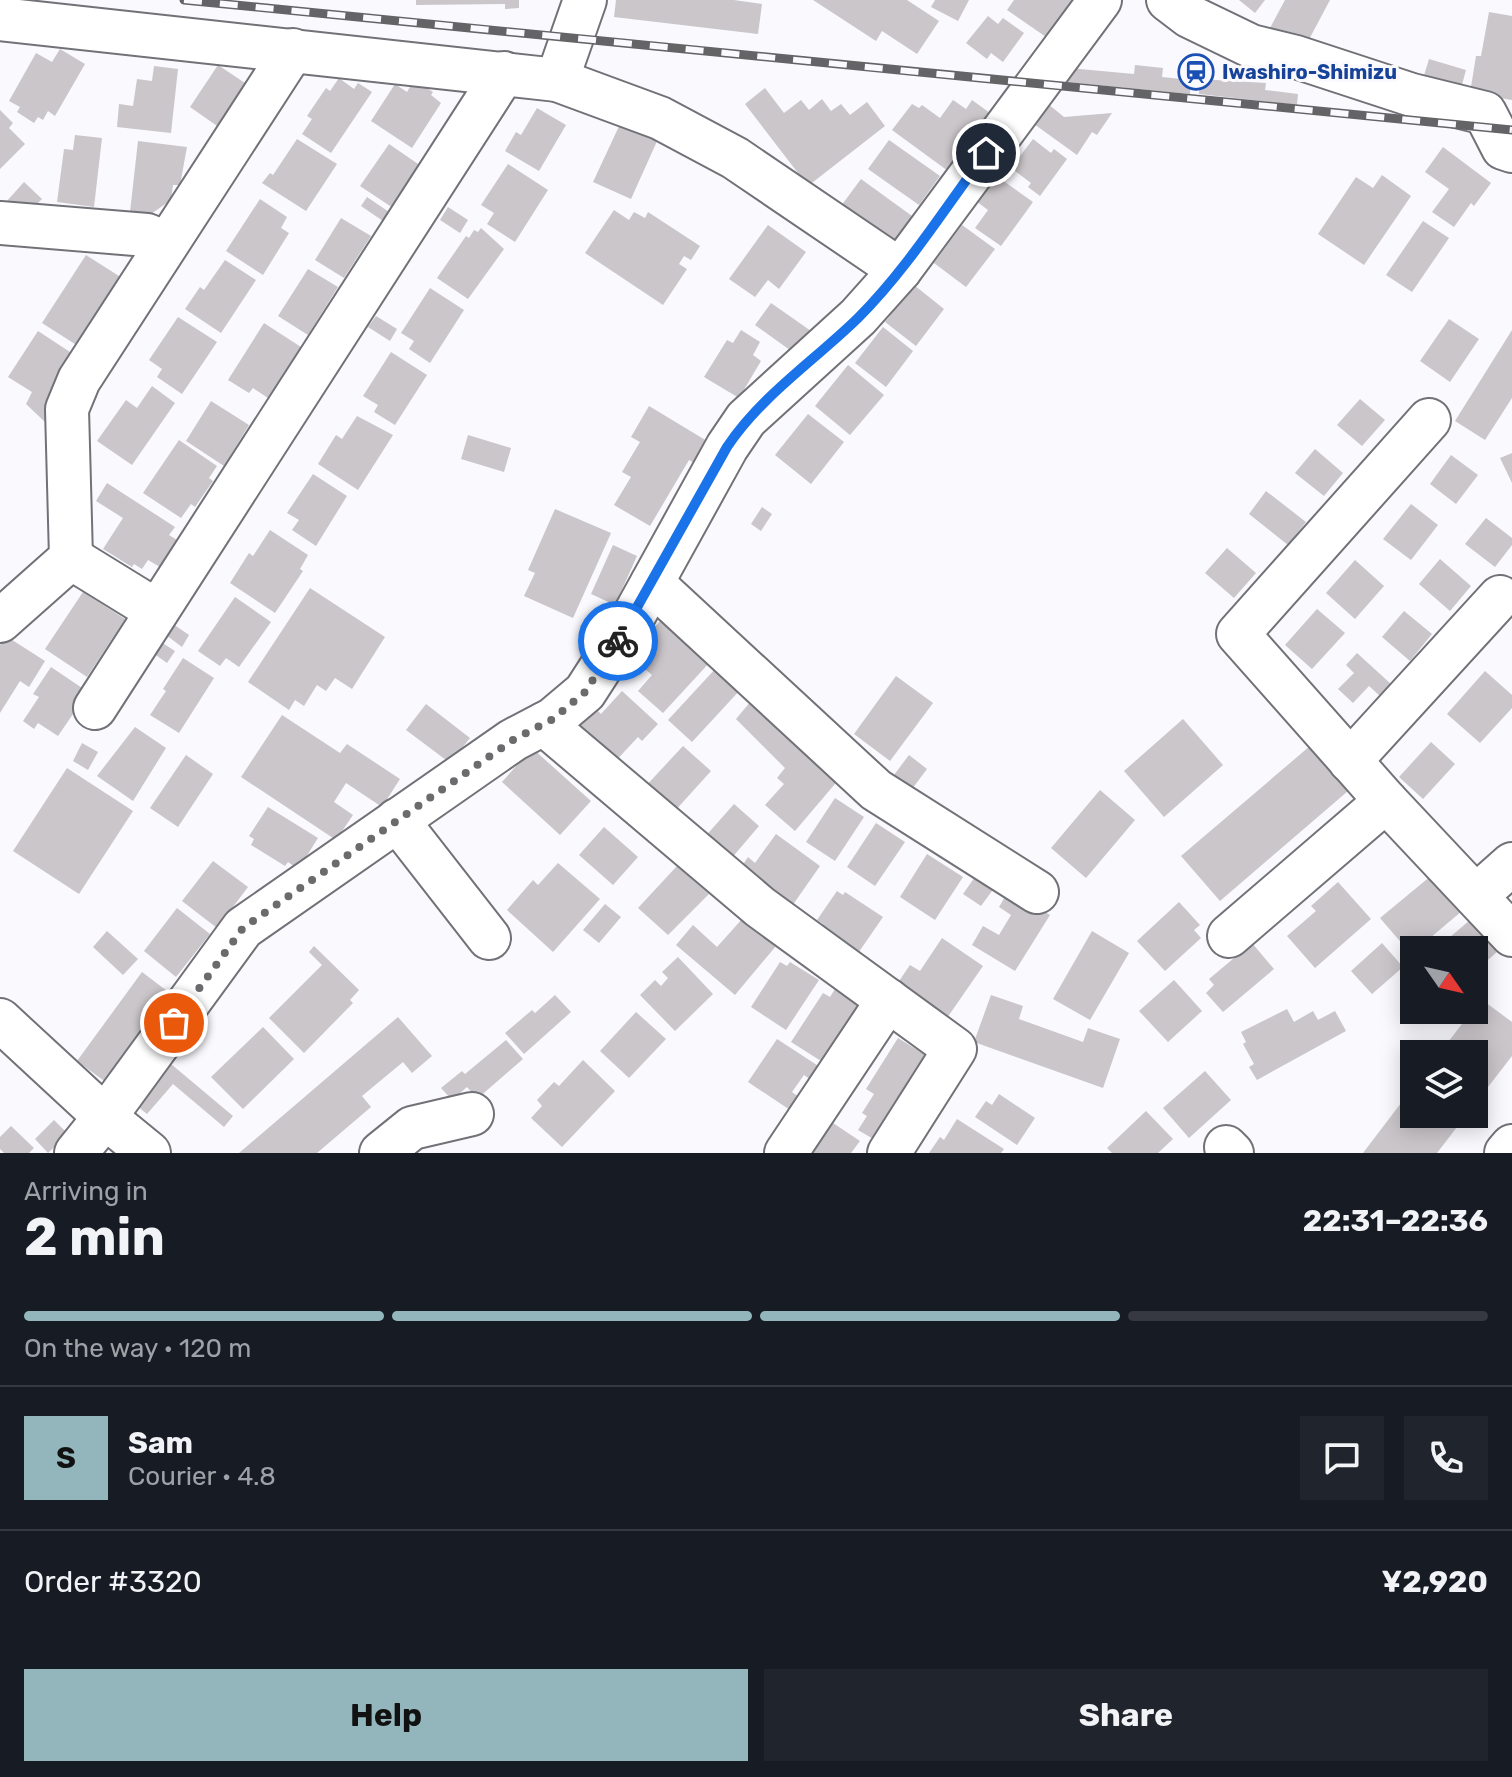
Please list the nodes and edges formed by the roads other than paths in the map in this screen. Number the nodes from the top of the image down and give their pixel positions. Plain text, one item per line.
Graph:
1 (585, 0) edge
2 (1100, 0) edge
3 (1168, 0) edge
4 (0, 19) edge
5 (293, 50) junction
6 (504, 73) junction
7 (557, 80) junction
8 (1512, 151) edge
9 (0, 223) edge
10 (167, 243) junction
11 (900, 270) junction
12 (1429, 420) dead end
13 (71, 558) junction
14 (652, 583) junction
15 (1500, 597) dead end
16 (157, 611) junction
17 (0, 621) edge
18 (95, 708) dead end
19 (544, 724) junction
20 (1350, 761) junction
21 (1386, 801) junction
22 (397, 820) junction
23 (1512, 864) edge
24 (1037, 892) dead end
25 (1476, 896) junction
26 (1512, 935) edge
27 (1229, 936) dead end
28 (489, 938) dead end
29 (888, 1000) junction
30 (0, 1020) edge
31 (472, 1114) dead end
32 (105, 1117) junction
33 (1512, 1146) edge
34 (76, 1153) edge
35 (149, 1153) edge
36 (381, 1153) edge
37 (786, 1153) edge
38 (889, 1153) edge
39 (1506, 1153) edge

1 - 7 street
2 - 11 street
3 - 8 street
4 - 5 street
5 - 6 street
5 - 10 street
6 - 7 street
6 - 16 street
7 - 11 street
9 - 10 street
10 - 13 street
11 - 14 street
12 - 20 street
13 - 16 street
13 - 17 street
14 - 19 street
14 - 24 street
15 - 20 street
16 - 18 street
19 - 22 street
19 - 29 street
20 - 21 street
21 - 25 street
21 - 27 street
22 - 28 street
22 - 32 street
23 - 25 street
25 - 26 street
29 - 37 street
29 - 38 street
30 - 32 street
31 - 36 street
32 - 34 street
32 - 35 street
33 - 39 street

